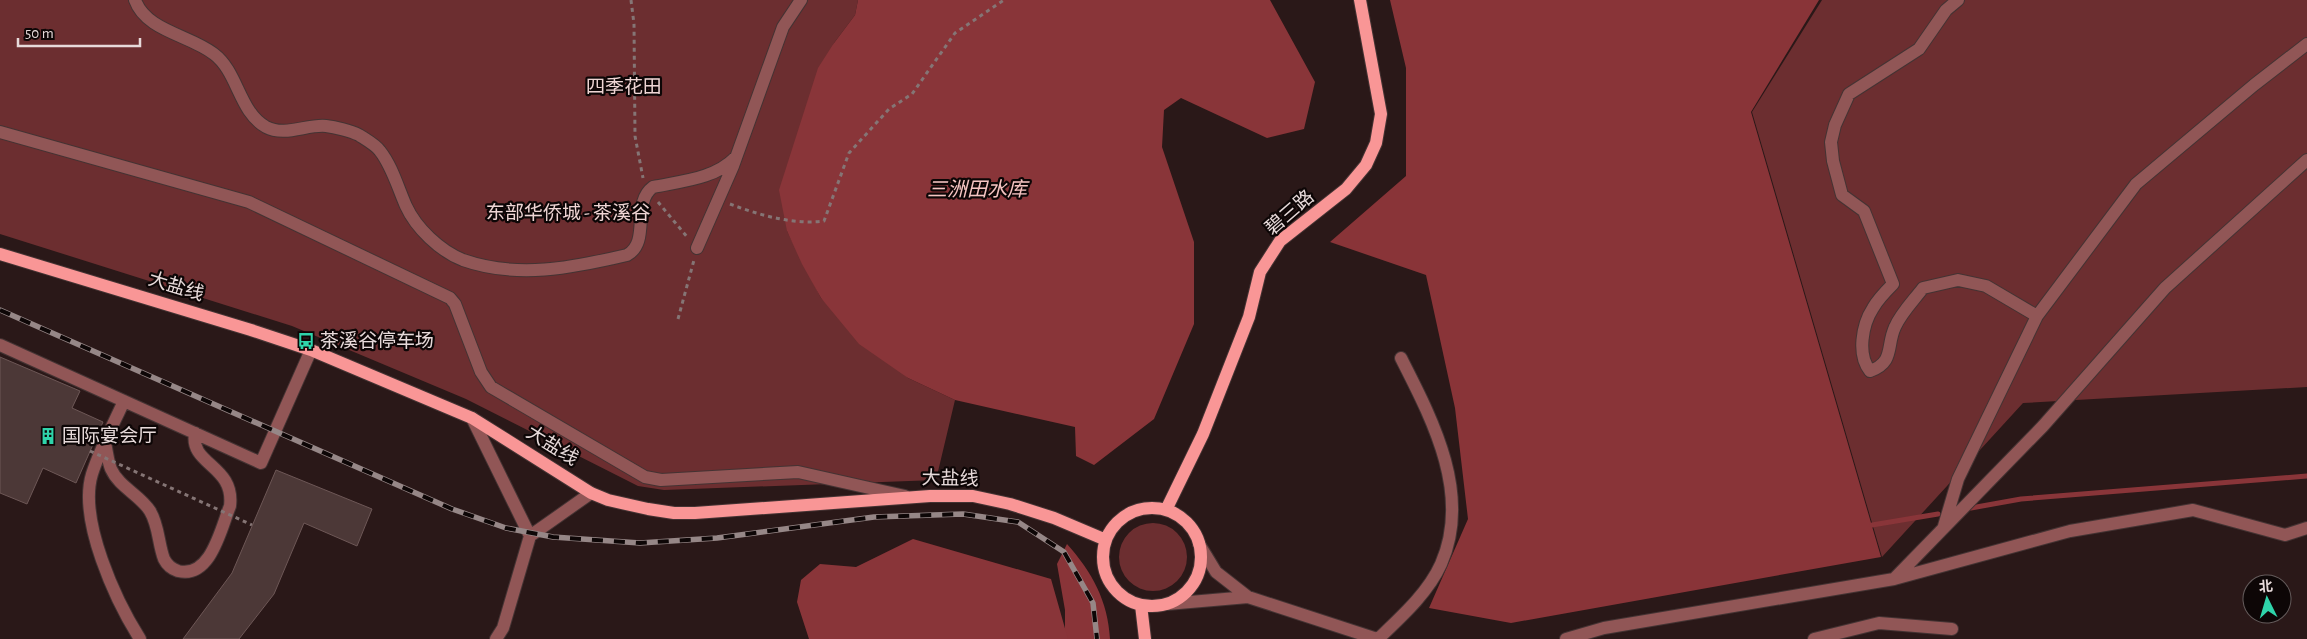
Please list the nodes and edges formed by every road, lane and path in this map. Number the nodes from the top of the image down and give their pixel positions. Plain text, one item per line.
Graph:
1 (135, 0) edge
2 (631, 0) edge
3 (801, 0) edge
4 (1004, 0) edge
5 (1360, 0) edge
6 (1958, 0) edge
7 (2307, 44) edge
8 (0, 132) edge
9 (736, 157) junction
10 (2307, 160) edge
11 (648, 190) junction
12 (718, 200) junction
13 (697, 248) junction
14 (0, 254) edge
15 (2037, 316) junction
16 (678, 319) dead end
17 (0, 344) edge
18 (311, 350) junction
19 (1402, 358) dead end
20 (124, 401) junction
21 (472, 418) junction
22 (195, 433) junction
23 (105, 443) junction
24 (90, 451) dead end
25 (591, 493) junction
26 (910, 497) junction
27 (1166, 510) junction
28 (252, 526) dead end
29 (2307, 528) edge
30 (1943, 529) junction
31 (530, 536) junction
32 (1106, 540) junction
33 (1200, 544) junction
34 (1894, 579) junction
35 (1248, 597) junction
36 (1167, 604) junction
37 (1141, 605) junction
38 (1952, 629) dead end
39 (140, 639) edge
40 (496, 639) edge
41 (1144, 639) edge
42 (1377, 639) edge
43 (1566, 639) edge
44 (1814, 639) edge

1 - 11 street
2 - 11 path
3 - 9 street
4 - 12 path
5 - 27 main road, 碧三路
6 - 15 street
7 - 15 street
8 - 26 street
9 - 11 street
9 - 12 street
10 - 30 street
11 - 13 path
12 - 13 street
13 - 16 path
14 - 18 main road, 大盐线
15 - 30 street
17 - 20 street
18 - 21 main road, 大盐线
18 - 22 street
19 - 42 street
20 - 22 street
20 - 23 street
21 - 25 main road, 大盐线
21 - 31 street
22 - 23 street
23 - 39 street
24 - 28 path, bridge
25 - 26 main road, 大盐线
25 - 31 street
26 - 32 main road, 大盐线
27 - 32 main road
27 - 33 main road
29 - 34 street
30 - 34 street
31 - 40 street
32 - 37 main road
33 - 35 street
33 - 36 main road
34 - 43 street
35 - 36 street
35 - 42 street
36 - 37 main road
37 - 41 main road
38 - 44 street

